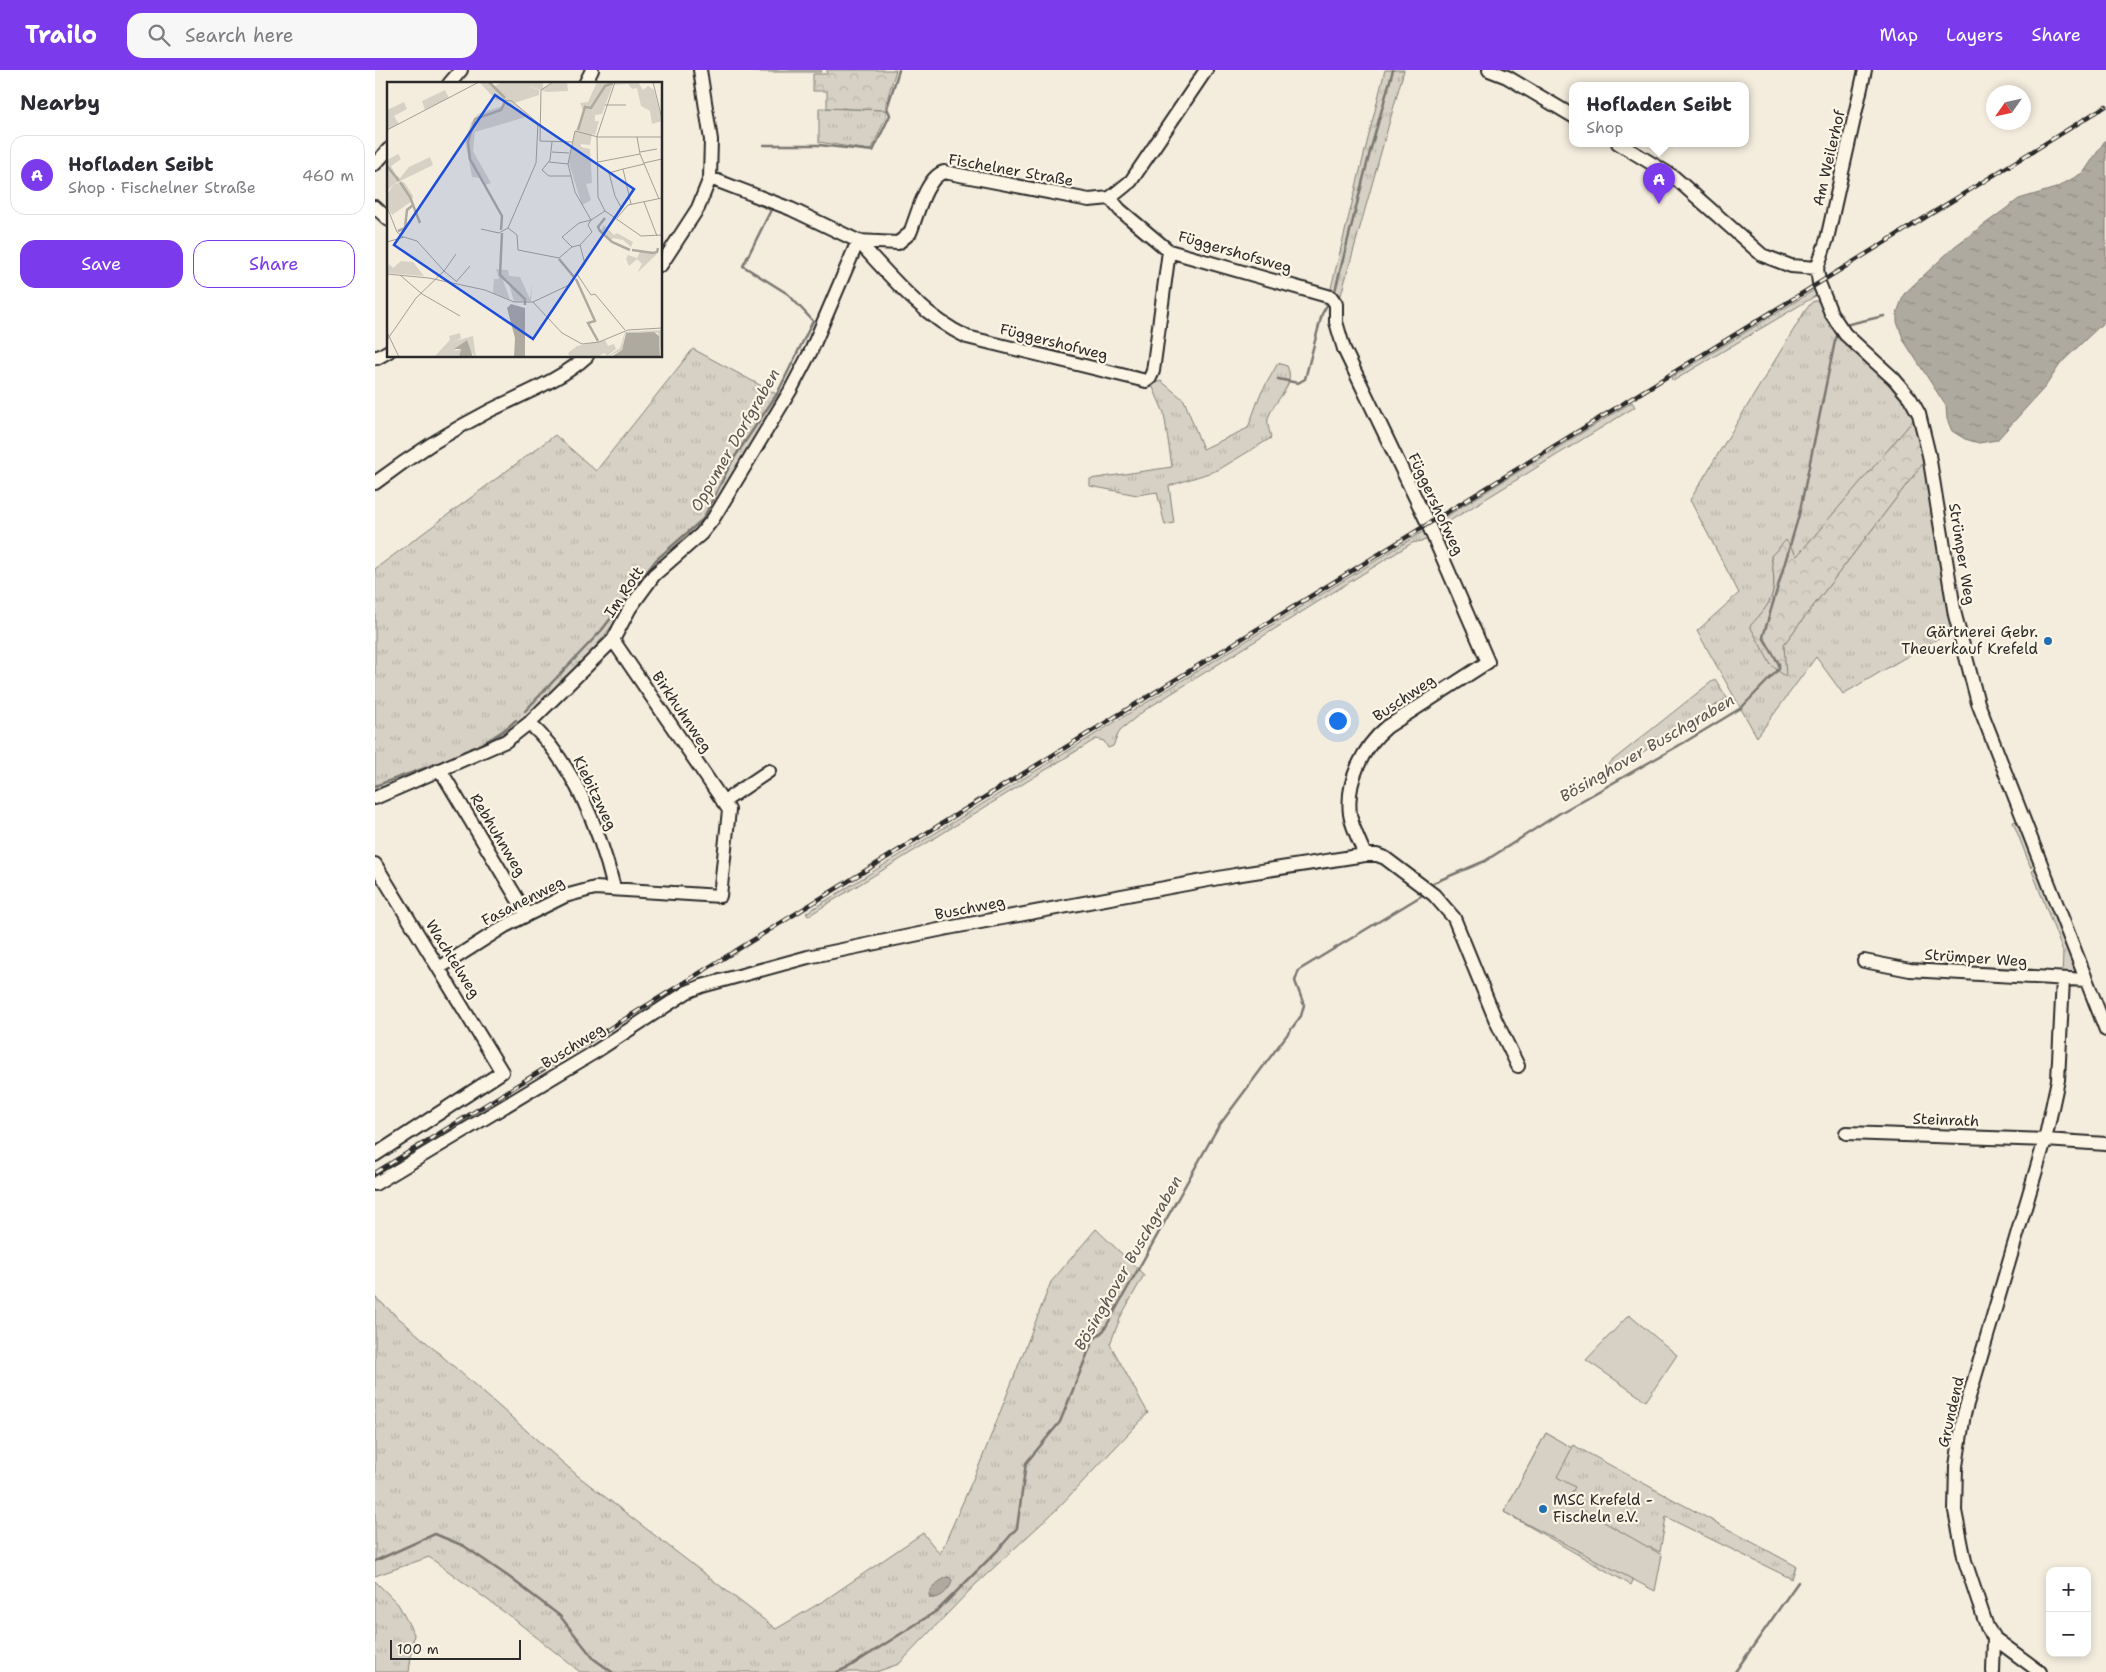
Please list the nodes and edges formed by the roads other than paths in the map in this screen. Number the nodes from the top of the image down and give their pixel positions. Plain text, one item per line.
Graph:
1 (461, 70) edge
2 (592, 70) edge
3 (700, 70) edge
4 (1207, 70) edge
5 (1489, 70) edge
6 (1865, 70) edge
7 (451, 82) edge
8 (586, 82) edge
9 (1569, 114) edge
10 (1625, 147) edge
11 (387, 151) edge
12 (375, 164) edge
13 (710, 178) junction
14 (1111, 198) junction
15 (375, 207) edge
16 (387, 218) edge
17 (858, 241) junction
18 (1169, 251) junction
19 (663, 262) edge
20 (1817, 268) junction
21 (1336, 304) joint
22 (387, 352) edge
23 (375, 357) edge
24 (584, 358) edge
25 (375, 483) edge
26 (613, 640) junction
27 (1488, 662) joint
28 (529, 723) junction
29 (441, 771) junction
30 (769, 771) dead end
31 (375, 798) edge
32 (723, 802) junction
33 (1365, 855) junction
34 (375, 864) edge
35 (614, 888) junction
36 (720, 896) joint
37 (527, 915) junction
38 (1864, 961) dead end
39 (439, 968) junction
40 (2063, 980) junction
41 (2086, 980) junction
42 (2106, 1030) edge
43 (1518, 1066) dead end
44 (1846, 1133) dead end
45 (2045, 1140) junction
46 (2106, 1144) edge
47 (375, 1155) edge
48 (375, 1184) edge
49 (1994, 1638) junction
50 (1993, 1672) edge
51 (2040, 1672) edge

1 - 7 street
2 - 8 street
3 - 13 street
4 - 14 street
5 - 9 street
6 - 20 street, Am Weilerhof
10 - 20 street
11 - 12 street
13 - 17 street, Fischelner Straße
13 - 19 street
14 - 17 street, Fischelner Straße
14 - 18 street, Függershofsweg
15 - 16 street
17 - 18 street, Függershofweg
17 - 26 street, Im Rott
18 - 21 street, Függershofsweg
20 - 41 street, Strümper Weg
21 - 27 street, Függershofweg
22 - 23 street
24 - 25 street
26 - 28 street, Im Rott
26 - 32 street, Birkhuhnweg
27 - 33 street, Buschweg
28 - 29 street, Im Rott
28 - 35 street, Kiebitzweg
29 - 31 street, Im Rott
29 - 37 street, Rebhuhnweg
30 - 32 street
32 - 36 street, Birkhuhnweg
33 - 43 street
33 - 48 street, Buschweg
34 - 39 street, Wachtelweg
35 - 36 street, Fasanenweg
35 - 37 street, Fasanenweg
37 - 39 street, Fasanenweg
38 - 40 street, Strümper Weg
39 - 47 street, Wachtelweg
40 - 41 street, Strümper Weg
40 - 45 street, Grundend
41 - 42 street, Strümper Weg
44 - 45 street, Steinrath
45 - 46 street
45 - 49 street, Grundend
49 - 50 street
49 - 51 street, Grundend

